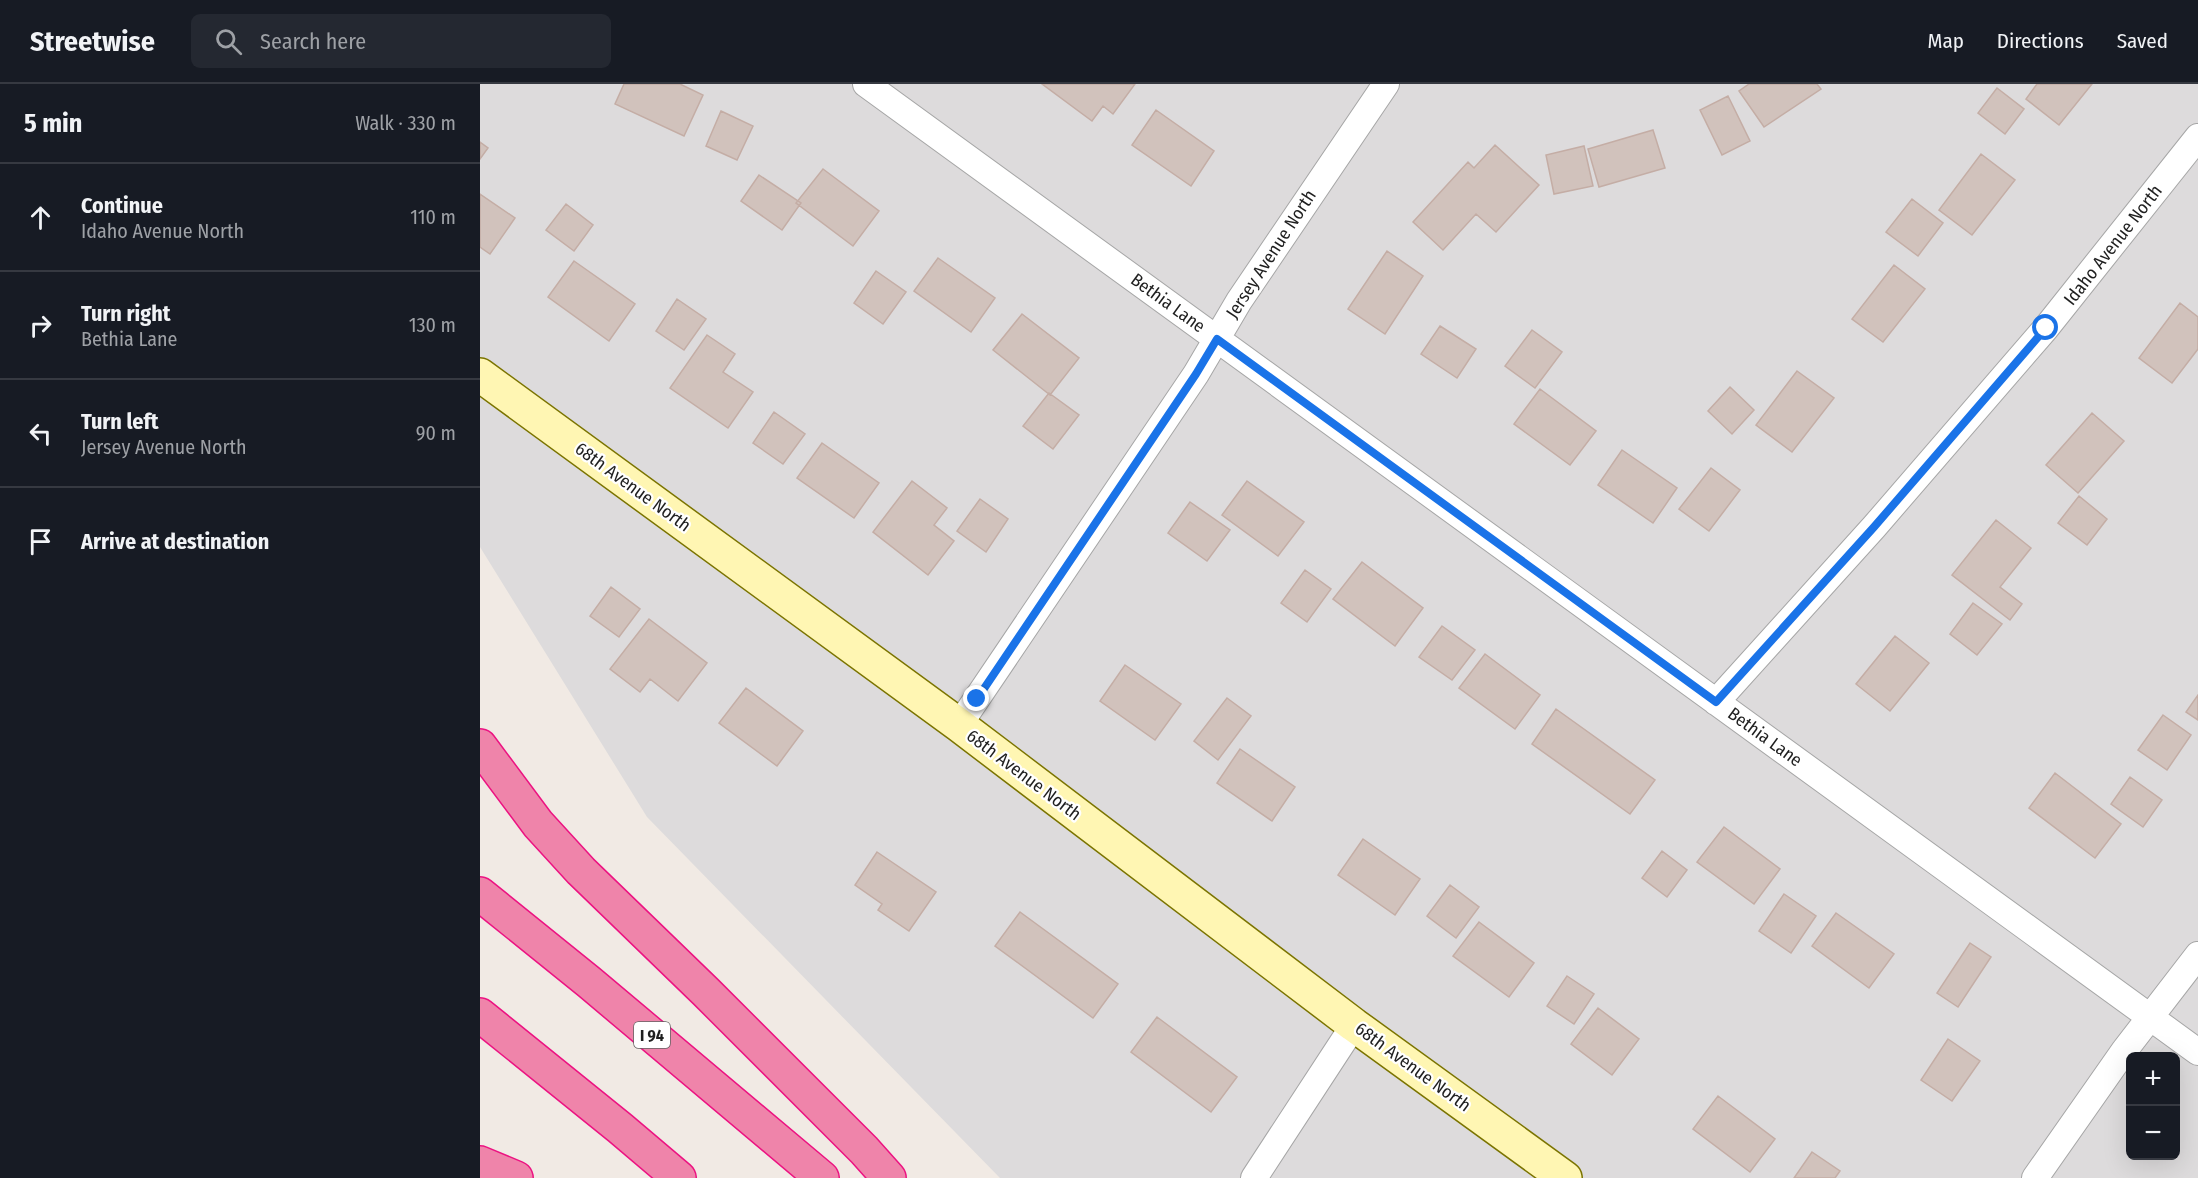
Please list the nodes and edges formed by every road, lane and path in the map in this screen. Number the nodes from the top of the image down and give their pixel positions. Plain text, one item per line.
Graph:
1 (866, 84) edge
2 (1386, 84) edge
3 (2198, 137) edge
4 (1217, 339) junction
5 (480, 375) edge
6 (1716, 702) junction
7 (959, 725) junction
8 (480, 746) edge
9 (480, 894) edge
10 (2198, 955) edge
11 (480, 1015) edge
12 (2151, 1017) junction
13 (1354, 1024) junction
14 (2198, 1052) edge
15 (480, 1163) edge
16 (516, 1178) edge
17 (679, 1178) edge
18 (822, 1178) edge
19 (889, 1178) edge
20 (1254, 1178) edge
21 (1565, 1178) edge
22 (2035, 1178) edge

1 - 4 street, Bethia Lane
2 - 4 street, Jersey Avenue North
3 - 6 street, Idaho Avenue North
4 - 6 street, Bethia Lane
4 - 7 street, Jersey Avenue North
5 - 7 street, 68th Avenue North
6 - 12 street, Bethia Lane
7 - 13 street, 68th Avenue North
8 - 19 highway
9 - 18 highway, I 94
10 - 12 street
11 - 17 highway
12 - 14 street, Bethia Lane
12 - 22 street
13 - 20 street
13 - 21 street, 68th Avenue North
15 - 16 highway

